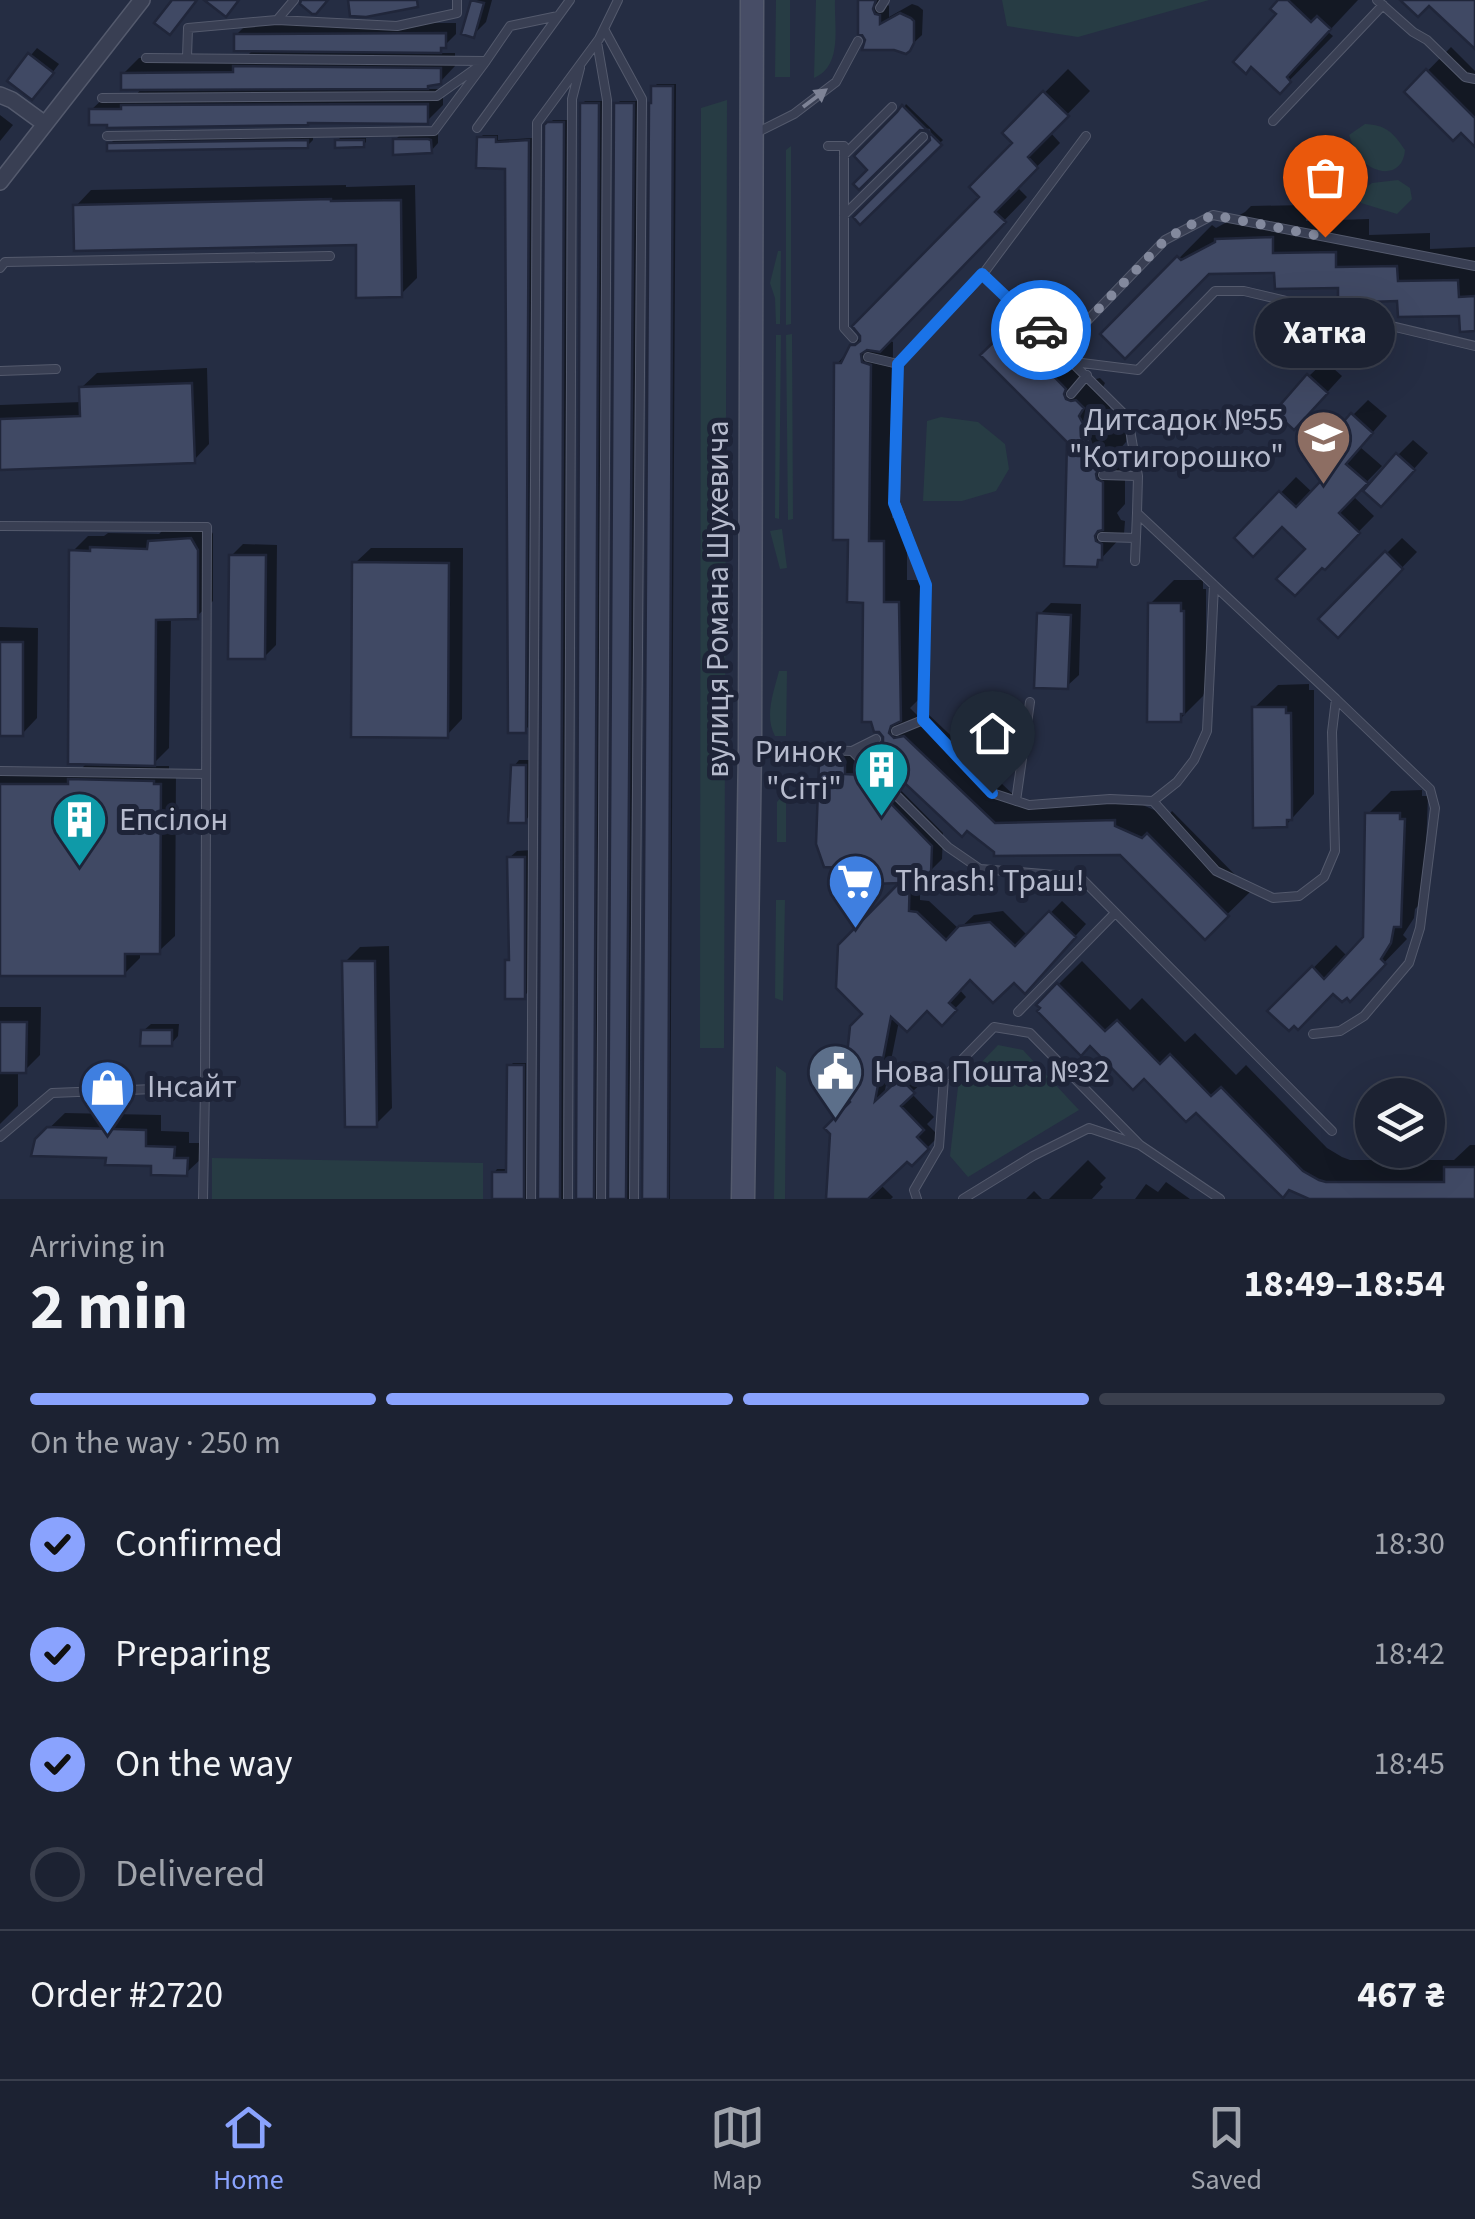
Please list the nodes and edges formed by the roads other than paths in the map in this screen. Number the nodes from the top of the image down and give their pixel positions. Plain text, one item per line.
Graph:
1 (142, 0) edge
2 (294, 0) edge
3 (457, 0) edge
4 (570, 0) edge
5 (618, 0) edge
6 (752, 0) edge
7 (1380, 2) edge
8 (558, 16) junction
9 (276, 20) junction
10 (604, 28) junction
11 (858, 41) dead end
12 (597, 42) junction
13 (187, 57) junction
14 (146, 58) dead end
15 (486, 61) junction
16 (581, 64) junction
17 (1475, 79) edge
18 (0, 94) edge
19 (102, 98) dead end
20 (892, 107) dead end
21 (1273, 120) dead end
22 (45, 124) junction
23 (477, 128) dead end
24 (752, 135) junction
25 (106, 136) dead end
26 (1086, 136) dead end
27 (923, 137) dead end
28 (828, 146) dead end
29 (844, 155) junction
30 (0, 182) edge
31 (844, 215) junction
32 (330, 256) dead end
33 (1475, 266) edge
34 (0, 268) edge
35 (982, 274) junction
36 (1043, 332) junction
37 (852, 338) dead end
38 (1052, 340) junction
39 (1475, 346) edge
40 (1027, 349) dead end
41 (868, 356) dead end
42 (1074, 362) junction
43 (898, 364) junction
44 (56, 369) dead end
45 (0, 371) edge
46 (1087, 376) junction
47 (1070, 394) dead end
48 (1103, 476) dead end
49 (1138, 476) junction
50 (1137, 513) junction
51 (0, 526) edge
52 (1102, 537) dead end
53 (1136, 538) junction
54 (1135, 560) dead end
55 (1214, 585) junction
56 (1336, 699) junction
57 (1030, 702) dead end
58 (923, 720) junction
59 (896, 731) dead end
60 (876, 739) dead end
61 (750, 748) junction
62 (852, 750) junction
63 (0, 771) edge
64 (206, 774) junction
65 (1016, 801) junction
66 (1153, 802) junction
67 (1115, 913) junction
68 (1018, 1012) dead end
69 (1313, 1034) dead end
70 (205, 1087) junction
71 (1332, 1131) dead end
72 (0, 1137) edge
73 (1140, 1145) junction
74 (192, 1156) dead end
75 (204, 1158) junction
76 (203, 1199) edge
77 (530, 1199) edge
78 (568, 1199) edge
79 (601, 1199) edge
80 (634, 1199) edge
81 (742, 1199) edge
82 (917, 1199) edge
83 (964, 1199) edge
84 (1220, 1199) edge

1 - 22 street
2 - 9 lane
3 - 9 lane
4 - 8 lane
5 - 10 lane
6 - 24 main road, вулиця Романа Шухевича
7 - 17 lane
7 - 21 lane
8 - 15 lane
8 - 23 lane
9 - 13 lane
10 - 12 lane
10 - 80 lane
24 -> 11 lane
12 - 16 lane
12 - 79 lane
13 - 14 lane
13 - 15 lane
15 - 19 lane
15 - 25 lane
16 - 77 lane
16 - 78 lane
18 - 22 street
20 - 29 lane
22 - 30 street
24 - 61 main road, вулиця Романа Шухевича
26 - 35 lane
27 - 31 lane
28 - 29 lane
29 - 31 lane
31 - 37 lane
32 - 34 lane
33 - 38 lane
35 - 36 lane
35 - 43 lane
36 - 38 lane
36 - 40 lane
38 - 42 lane
39 - 42 lane
41 - 43 lane
42 - 46 lane
43 - 58 lane
44 - 45 lane
46 - 47 lane
46 - 49 lane
48 - 49 lane
49 - 50 lane
50 - 53 lane
50 - 55 lane
51 - 64 lane
52 - 53 lane
53 - 54 lane
55 - 56 lane
55 - 66 lane
56 - 66 lane
56 - 69 lane
57 - 65 lane
58 - 59 lane
58 - 65 lane
60 - 62 lane
61 - 62 lane
61 - 81 main road, вулиця Романа Шухевича
62 - 67 lane
63 - 64 lane
64 - 70 lane
65 - 66 lane
67 - 68 lane
67 - 71 lane
70 - 72 lane
70 - 75 lane
73 - 82 lane
73 - 83 lane
73 - 84 lane
74 - 75 lane
75 - 76 lane

